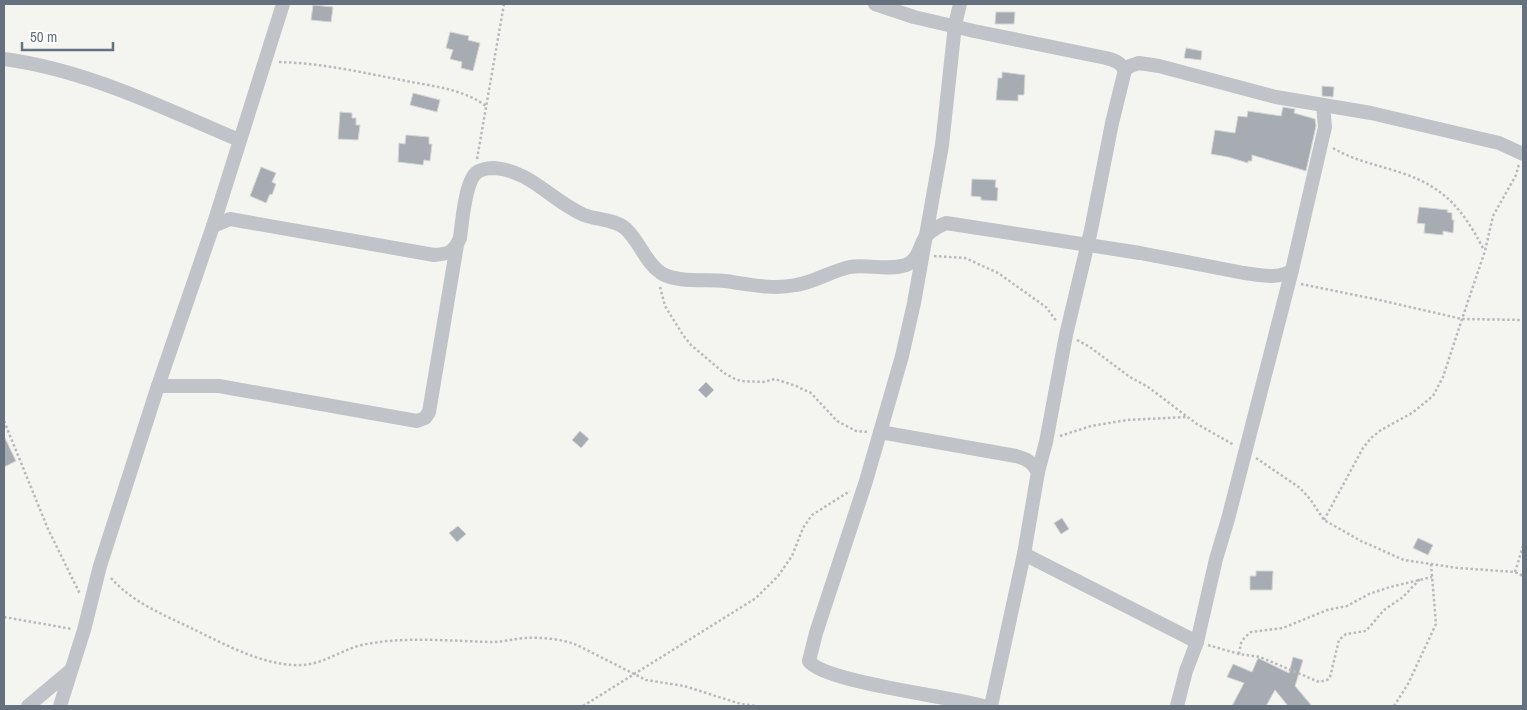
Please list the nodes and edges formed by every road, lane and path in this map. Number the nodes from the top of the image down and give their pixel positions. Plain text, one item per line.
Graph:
1 (283, 4) edge
2 (504, 4) edge
3 (875, 4) edge
4 (960, 4) edge
5 (955, 25) junction
6 (4, 59) edge
7 (266, 61) junction
8 (1125, 70) junction
9 (1323, 105) junction
10 (486, 106) junction
11 (239, 140) junction
12 (1321, 141) junction
13 (1523, 154) edge
14 (476, 173) junction
15 (213, 226) junction
16 (926, 236) junction
17 (457, 245) junction
18 (1087, 245) junction
19 (1484, 251) junction
20 (922, 255) junction
21 (655, 268) junction
22 (1290, 275) junction
23 (1462, 319) junction
24 (1523, 320) edge
25 (1066, 335) junction
26 (158, 386) junction
27 (1188, 417) junction
28 (4, 421) edge
29 (880, 432) junction
30 (1053, 438) dead end
31 (1245, 452) junction
32 (1038, 472) junction
33 (866, 481) junction
34 (1324, 520) junction
35 (1523, 546) edge
36 (1024, 554) junction
37 (1431, 564) junction
38 (100, 566) junction
39 (1515, 572) junction
40 (1523, 576) edge
41 (1432, 577) junction
42 (1420, 579) junction
43 (88, 611) junction
44 (4, 617) edge
45 (84, 630) junction
46 (1197, 642) junction
47 (1239, 654) junction
48 (71, 670) junction
49 (633, 674) junction
50 (28, 706) edge
51 (60, 706) edge
52 (583, 706) edge
53 (757, 706) edge
54 (983, 706) edge
55 (990, 706) edge
56 (1176, 706) edge
57 (1394, 706) edge

1 - 7 street
2 - 10 path
3 - 5 street
4 - 5 street
5 - 8 street
5 - 16 street
6 - 11 street
7 - 10 path
7 - 11 street
8 - 9 street
8 - 18 street
9 - 12 street
9 - 13 street
10 - 14 path
11 - 15 street
12 - 19 path
12 - 22 street
13 - 19 path
14 - 17 street
14 - 21 street
15 - 17 street
15 - 26 street
16 - 18 street
16 - 20 street
16 - 21 street
17 - 26 street
18 - 22 street
18 - 25 street
19 - 23 path
20 - 25 path
20 - 29 street
21 - 29 path
22 - 23 path
22 - 31 street
23 - 24 path
23 - 34 path
25 - 27 path
25 - 32 street
26 - 38 street
27 - 30 path
27 - 31 path
28 - 43 path
29 - 32 street
29 - 33 street
31 - 34 path
31 - 46 street
32 - 36 street
33 - 49 path
33 - 54 street
34 - 37 path
35 - 39 path
36 - 46 street
36 - 55 street
37 - 39 path
37 - 41 path
38 - 43 street
38 - 49 path
39 - 40 path
41 - 42 path
41 - 57 path
42 - 47 path
42 - 47 path
43 - 45 street
44 - 45 path
45 - 48 street
46 - 47 path
46 - 56 street
48 - 50 street
48 - 51 street
49 - 52 path
49 - 53 path

